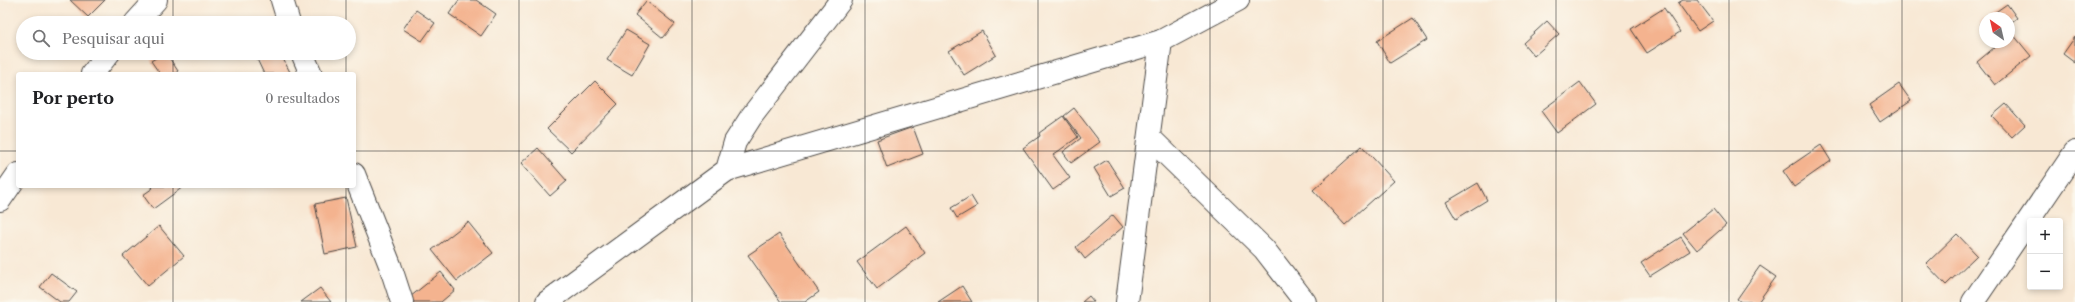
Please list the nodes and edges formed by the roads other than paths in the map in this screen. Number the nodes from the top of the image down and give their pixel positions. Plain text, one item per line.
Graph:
1 (156, 0) edge
2 (282, 0) edge
3 (841, 0) edge
4 (1238, 0) edge
5 (141, 16) edge
6 (287, 16) edge
7 (1161, 41) junction
8 (103, 60) edge
9 (305, 60) edge
10 (94, 72) edge
11 (310, 72) edge
12 (1149, 137) junction
13 (2075, 152) edge
14 (726, 170) junction
15 (16, 177) edge
16 (356, 179) edge
17 (0, 200) edge
18 (402, 302) edge
19 (547, 302) edge
20 (1127, 302) edge
21 (1305, 302) edge
22 (1973, 302) edge

1 - 5 street
2 - 6 street
3 - 14 street
4 - 7 street
7 - 12 street
7 - 14 street
8 - 10 street
9 - 11 street
12 - 20 street
12 - 21 street
13 - 22 street
14 - 19 street
15 - 17 street
16 - 18 street

